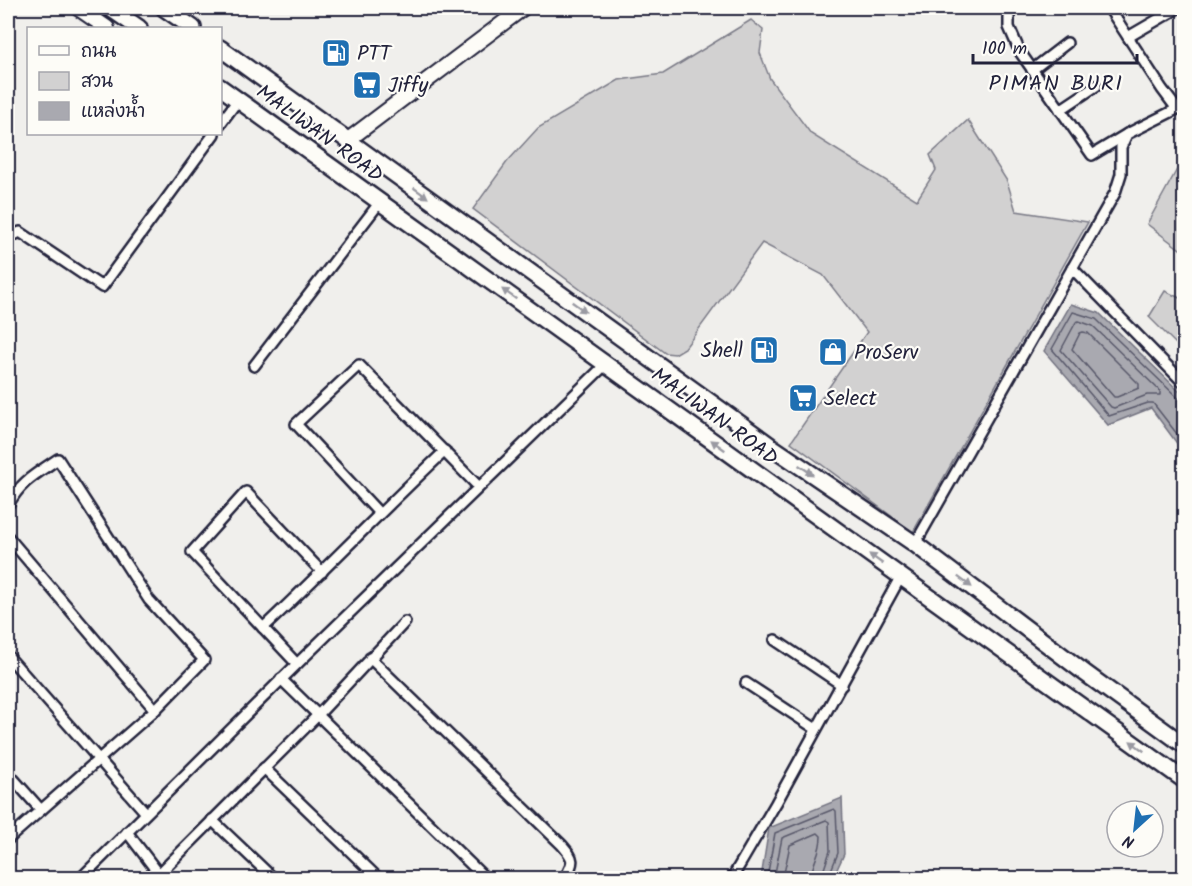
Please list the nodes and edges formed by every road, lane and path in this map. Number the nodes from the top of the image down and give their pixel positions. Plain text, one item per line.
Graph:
1 (78, 8) edge
2 (110, 8) edge
3 (524, 8) edge
4 (1009, 8) edge
5 (1109, 8) edge
6 (1178, 8) edge
7 (170, 10) edge
8 (106, 27) edge
9 (138, 27) edge
10 (193, 27) edge
11 (1128, 37) junction
12 (1067, 43) dead end
13 (222, 49) edge
14 (1032, 70) junction
15 (1096, 86) dead end
16 (222, 88) edge
17 (238, 100) junction
18 (1060, 110) junction
19 (1181, 111) edge
20 (222, 121) edge
21 (1127, 134) junction
22 (213, 135) edge
23 (348, 140) junction
24 (380, 202) junction
25 (8, 238) edge
26 (1072, 268) junction
27 (606, 364) junction
28 (254, 366) dead end
29 (1185, 383) edge
30 (445, 451) junction
31 (478, 486) junction
32 (8, 505) edge
33 (379, 513) junction
34 (8, 537) edge
35 (915, 544) junction
36 (322, 572) junction
37 (901, 576) junction
38 (405, 622) dead end
39 (263, 628) junction
40 (775, 640) dead end
41 (8, 656) edge
42 (370, 658) junction
43 (297, 664) junction
44 (281, 679) junction
45 (746, 683) dead end
46 (842, 685) junction
47 (156, 710) junction
48 (318, 715) junction
49 (816, 729) junction
50 (1185, 745) edge
51 (99, 759) junction
52 (264, 768) junction
53 (8, 773) edge
54 (1185, 780) edge
55 (41, 810) junction
56 (146, 813) junction
57 (212, 820) junction
58 (127, 832) junction
59 (8, 839) edge
60 (159, 877) edge
61 (81, 879) edge
62 (273, 879) edge
63 (378, 879) edge
64 (485, 879) edge
65 (565, 879) edge
66 (732, 879) edge

1 - 8 street
2 - 9 main road
3 - 23 street
4 - 14 street
5 - 11 street
6 - 11 street
7 - 10 main road
11 - 19 street
12 - 14 street
13 - 23 main road
14 - 18 street
15 - 18 street
16 - 17 main road, MALIWAN ROAD
17 - 20 street
17 - 24 main road, MALIWAN ROAD
18 - 21 street
19 - 21 street
21 - 26 street
22 - 25 street
23 -> 35 main road
27 -> 24 main road, MALIWAN ROAD
24 - 28 street
26 - 29 street
26 - 35 street
27 - 31 street
37 -> 27 main road, MALIWAN ROAD
30 - 31 street
30 - 33 street
30 - 33 street
31 - 43 street
32 - 47 street
33 - 36 street
34 - 47 street
35 -> 50 main road
36 - 39 street
36 - 39 street
37 - 46 street
54 -> 37 main road, MALIWAN ROAD
38 - 42 street
39 - 43 street
40 - 46 street
41 - 51 street
42 - 48 street
42 - 65 street
43 - 44 street
44 - 48 street
44 - 56 street
45 - 49 street
46 - 49 street
47 - 51 street
48 - 52 street
48 - 64 street
49 - 66 street
51 - 55 street
51 - 56 street
52 - 57 street
52 - 63 street
53 - 55 street
55 - 59 street
56 - 58 street
57 - 60 street
57 - 62 street
58 - 60 street
58 - 61 street

